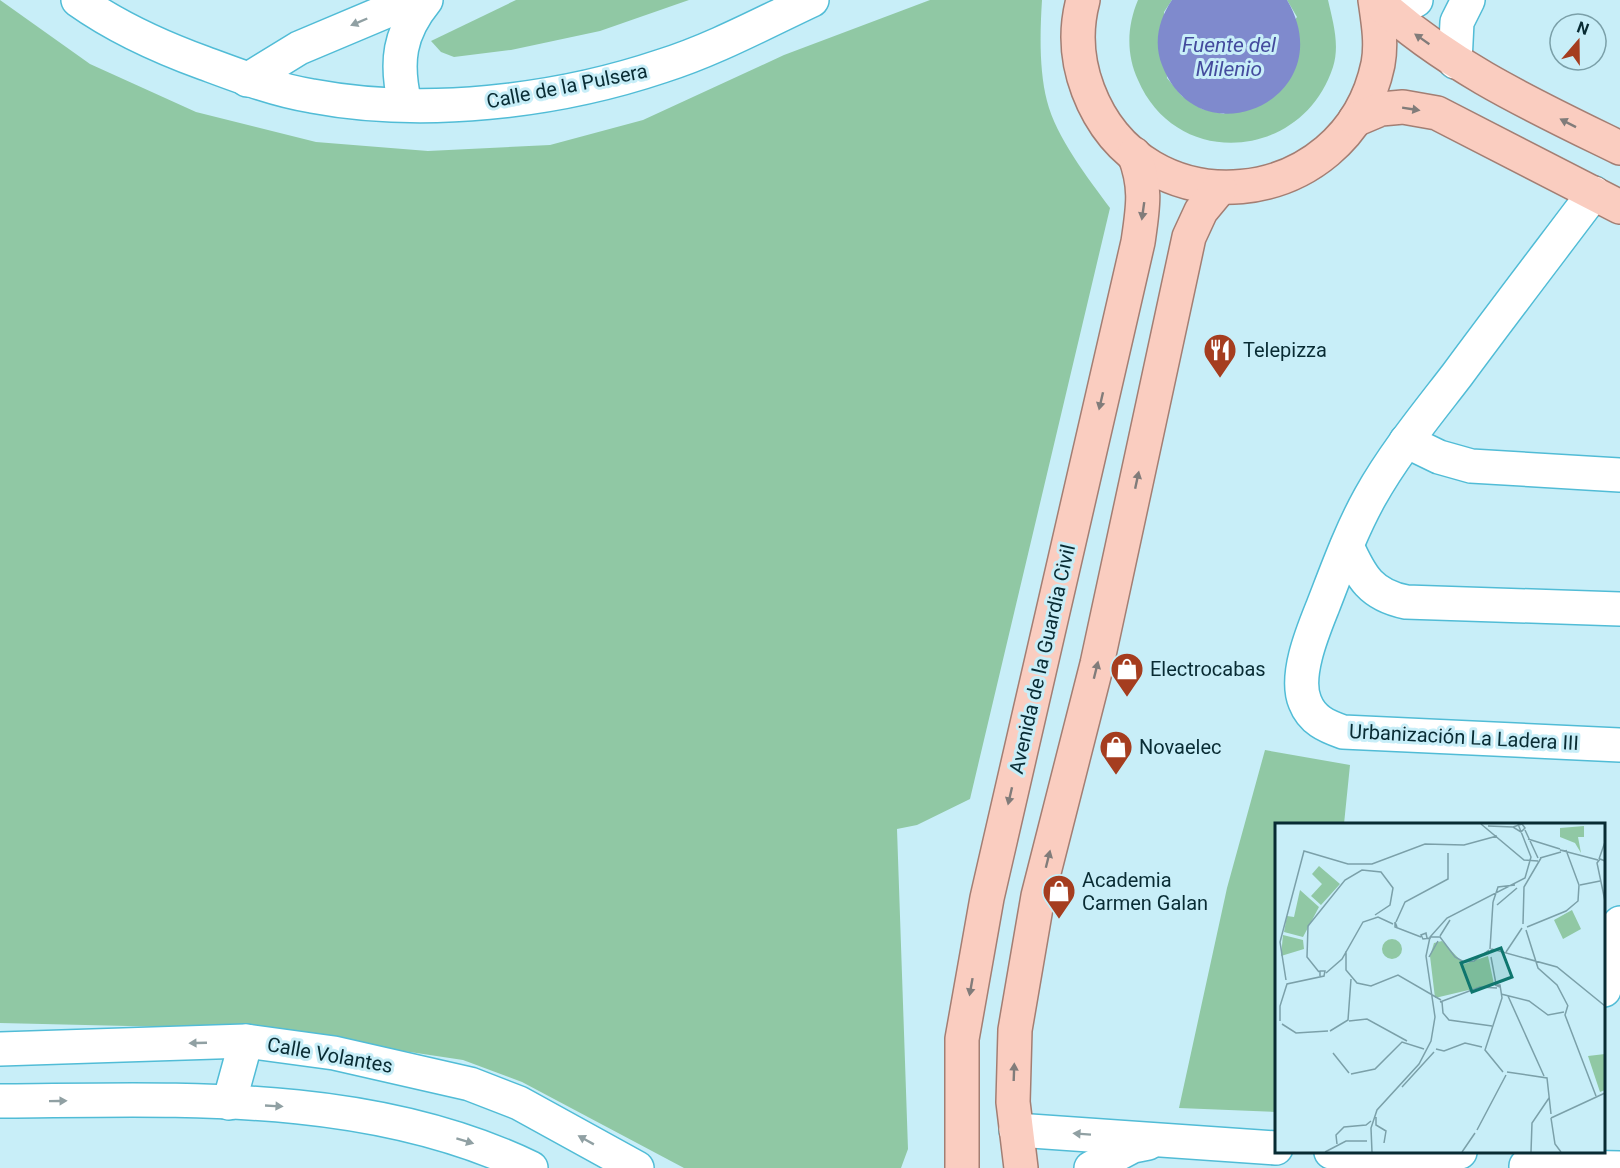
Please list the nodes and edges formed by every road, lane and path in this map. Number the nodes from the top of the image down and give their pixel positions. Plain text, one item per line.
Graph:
1 (78, 0) edge
2 (413, 0) edge
3 (426, 0) edge
4 (812, 0) edge
5 (1468, 0) edge
6 (1390, 3) edge
7 (1081, 5) edge
8 (1455, 62) junction
9 (247, 80) junction
10 (405, 104) junction
11 (1355, 120) junction
12 (1620, 148) edge
13 (1134, 154) junction
14 (1221, 188) junction
15 (1607, 200) edge
16 (1406, 441) junction
17 (1620, 475) edge
18 (1347, 546) junction
19 (1620, 609) edge
20 (1620, 745) edge
21 (1620, 923) edge
22 (1605, 974) edge
23 (246, 1041) junction
24 (0, 1048) edge
25 (0, 1101) edge
26 (229, 1103) junction
27 (1016, 1130) junction
28 (1161, 1139) junction
29 (1275, 1148) edge
30 (1346, 1153) edge
31 (1448, 1160) edge
32 (1525, 1162) edge
33 (1594, 1167) edge
34 (531, 1168) edge
35 (638, 1168) edge
36 (962, 1168) edge
37 (1021, 1168) edge
38 (1091, 1168) edge
39 (1124, 1168) edge
40 (1620, 1168) edge

1 - 9 street, Calle de la Pulsera
2 -> 9 street
3 - 10 street
4 - 10 street, Calle de la Pulsera
5 - 8 street
8 -> 6 main road
6 - 11 main road
7 - 13 main road
12 -> 8 main road
9 - 10 street, Calle de la Pulsera
11 - 14 main road
11 -> 15 main road
13 - 14 main road
13 -> 36 main road, Avenida de la Guardia Civil
27 -> 14 main road
15 - 16 street, Urbanización La Ladera III
16 - 17 street
16 - 18 street, Urbanización La Ladera III
18 - 19 street
18 - 20 street, Urbanización La Ladera III
21 - 22 street
23 -> 24 street, Calle Volantes
23 - 26 street
35 -> 23 street, Calle Volantes
25 -> 26 street
26 -> 34 street
28 -> 27 street
27 - 37 main road
28 - 29 street
28 - 38 street
28 - 39 street
30 - 31 street
32 - 33 street
33 - 40 street

